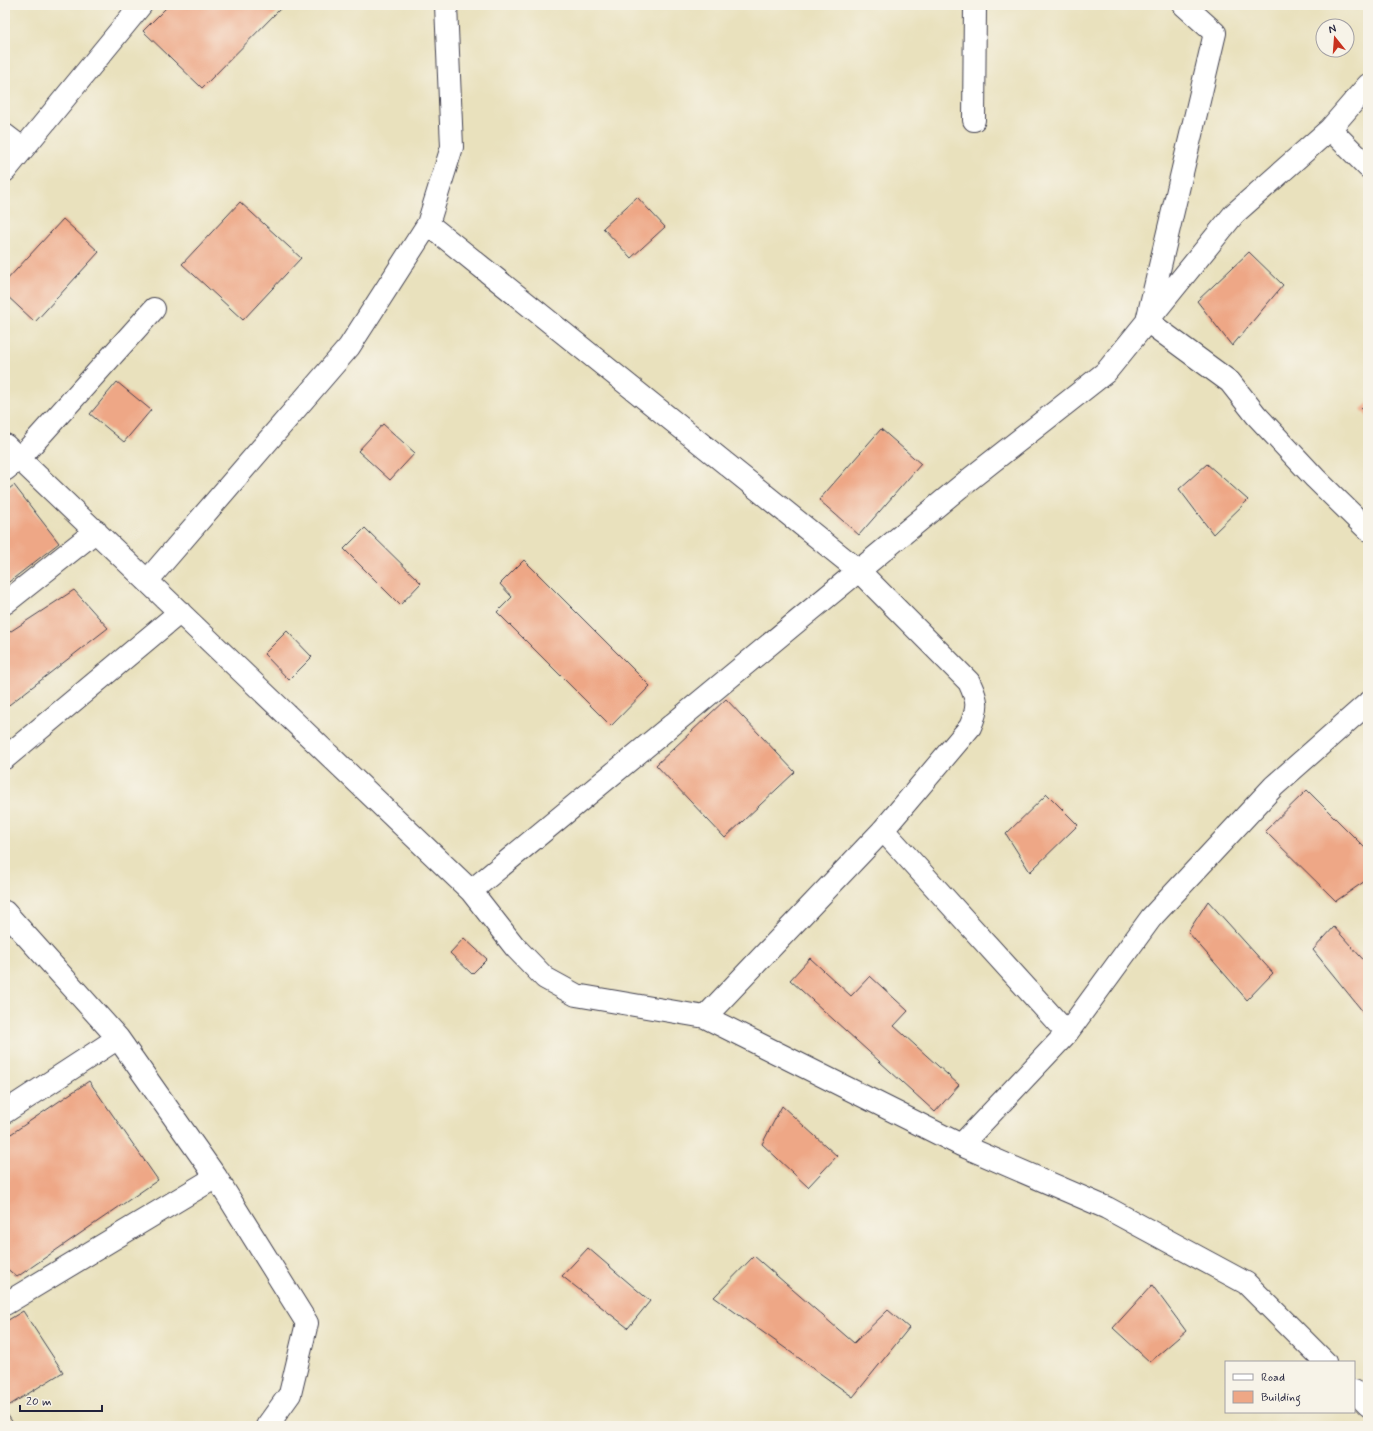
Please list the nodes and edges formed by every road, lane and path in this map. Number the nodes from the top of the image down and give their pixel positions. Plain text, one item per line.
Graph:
1 (141, 5) edge
2 (446, 5) edge
3 (975, 5) edge
4 (1184, 5) edge
5 (1368, 85) edge
6 (974, 120) dead end
7 (1330, 129) junction
8 (5, 135) edge
9 (22, 148) junction
10 (1368, 167) edge
11 (5, 171) edge
12 (428, 224) junction
13 (154, 309) dead end
14 (1147, 321) junction
15 (10, 458) edge
16 (1368, 530) edge
17 (96, 531) junction
18 (858, 570) junction
19 (147, 581) junction
20 (5, 603) edge
21 (180, 612) junction
22 (1368, 703) edge
23 (5, 758) edge
24 (883, 830) junction
25 (471, 891) junction
26 (8, 922) edge
27 (704, 1017) junction
28 (1067, 1033) junction
29 (118, 1038) junction
30 (5, 1112) edge
31 (961, 1145) junction
32 (216, 1177) junction
33 (5, 1304) edge
34 (1324, 1361) edge
35 (1355, 1392) edge
36 (1368, 1405) edge
37 (267, 1426) edge

1 - 9 street
2 - 12 street
3 - 6 street
4 - 14 street
5 - 7 street
7 - 10 street
7 - 14 street
8 - 9 street
9 - 11 street
12 - 18 street
12 - 19 street
13 - 15 street
14 - 16 street
14 - 18 street
15 - 17 street
17 - 19 street
17 - 20 street
18 - 24 street
18 - 25 street
19 - 21 street
21 - 23 street
21 - 25 street
22 - 28 street
24 - 27 street
24 - 28 street
25 - 27 street
26 - 29 street
27 - 31 street
28 - 31 street
29 - 30 street
29 - 32 street
31 - 34 street
32 - 33 street
32 - 37 street
35 - 36 street

